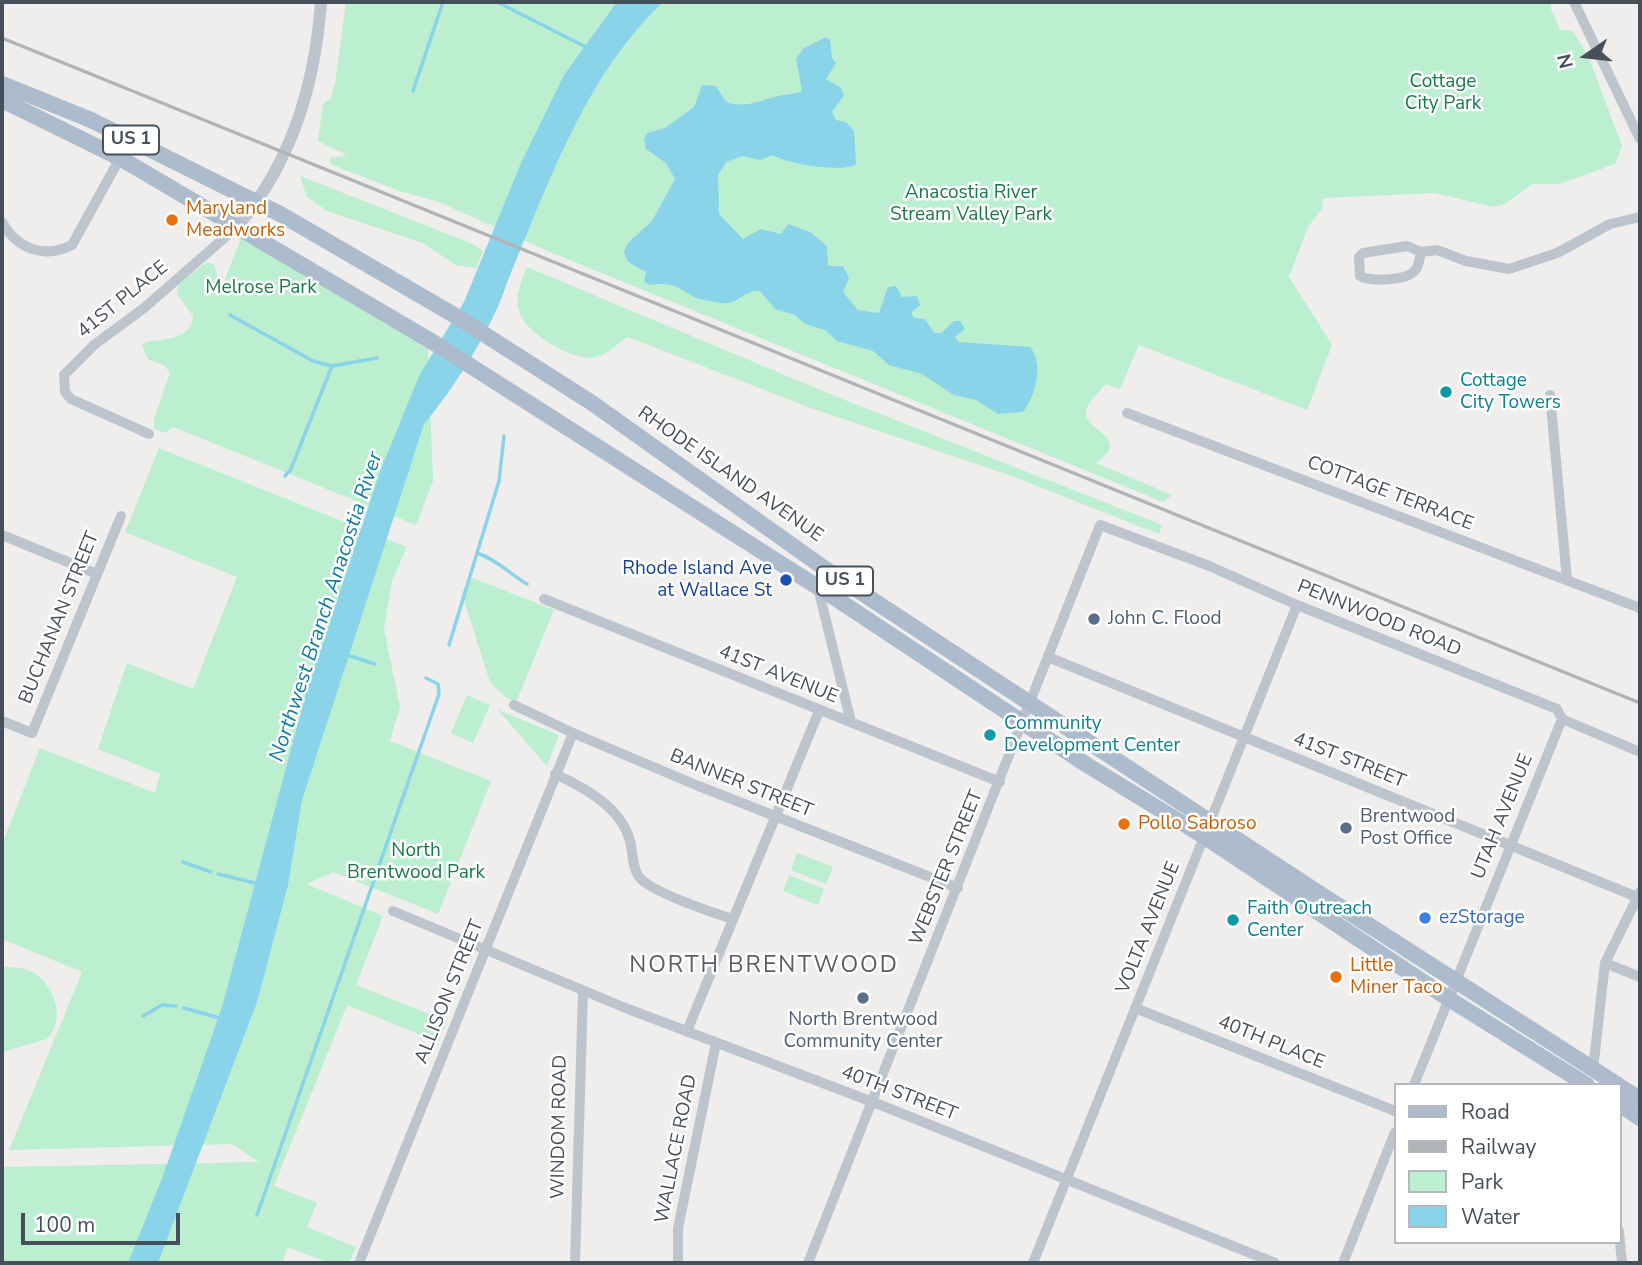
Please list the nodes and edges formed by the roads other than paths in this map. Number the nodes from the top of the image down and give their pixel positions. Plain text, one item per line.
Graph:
1 (321, 2) edge
2 (1574, 2) edge
3 (2, 84) edge
4 (2, 100) edge
5 (1640, 139) edge
6 (120, 158) junction
7 (257, 202) junction
8 (1640, 217) edge
9 (2, 222) edge
10 (238, 226) junction
11 (1421, 252) junction
12 (1550, 395) dead end
13 (1127, 413) dead end
14 (149, 434) dead end
15 (121, 516) dead end
16 (1100, 524) joint
17 (2, 535) edge
18 (824, 568) junction
19 (97, 574) junction
20 (1567, 580) junction
21 (818, 588) junction
22 (544, 599) dead end
23 (1297, 605) junction
24 (1640, 608) edge
25 (1048, 657) junction
26 (1028, 702) junction
27 (514, 705) dead end
28 (819, 711) junction
29 (1562, 719) junction
30 (2, 721) edge
31 (1023, 721) junction
32 (851, 722) junction
33 (573, 733) junction
34 (1242, 736) junction
35 (1640, 752) edge
36 (555, 774) junction
37 (1000, 782) junction
38 (775, 817) junction
39 (1210, 821) junction
40 (1205, 837) junction
41 (1513, 845) junction
42 (958, 888) junction
43 (1639, 895) edge
44 (393, 911) dead end
45 (733, 919) junction
46 (486, 949) junction
47 (1605, 963) junction
48 (1640, 977) edge
49 (1456, 981) junction
50 (583, 991) junction
51 (1449, 999) junction
52 (1135, 1008) junction
53 (687, 1031) junction
54 (716, 1043) junction
55 (1590, 1077) edge
56 (1415, 1083) edge
57 (1612, 1083) edge
58 (1621, 1086) edge
59 (1640, 1099) edge
60 (871, 1101) junction
61 (1621, 1105) edge
62 (1394, 1111) edge
63 (1640, 1118) edge
64 (1394, 1135) edge
65 (1068, 1180) junction
66 (1620, 1244) edge
67 (361, 1263) edge
68 (575, 1263) edge
69 (678, 1263) edge
70 (808, 1263) edge
71 (1033, 1263) edge
72 (1275, 1263) edge
73 (1343, 1263) edge
74 (1622, 1263) edge

1 - 7 street
2 - 5 street
3 - 7 main road, RHODE ISLAND AVENUE / US 1
4 - 6 main road, RHODE ISLAND AVENUE / US 1
6 - 9 street
6 - 10 main road, RHODE ISLAND AVENUE / US 1
7 - 10 street
7 - 18 main road, RHODE ISLAND AVENUE / US 1
8 - 11 street
10 - 14 street, 41ST PLACE
10 - 21 main road, RHODE ISLAND AVENUE / US 1
11 - 11 street
12 - 20 street
13 - 20 street, COTTAGE TERRACE
15 - 19 street, BUCHANAN STREET
16 - 23 street, PENNWOOD ROAD
16 - 25 street, WEBSTER STREET
17 - 19 street
18 - 21 street
18 - 26 main road, RHODE ISLAND AVENUE / US 1
19 - 30 street, BUCHANAN STREET
20 - 24 street, COTTAGE TERRACE
21 - 31 main road, RHODE ISLAND AVENUE / US 1
21 - 32 street
22 - 28 street, 41ST AVENUE
23 - 29 street, PENNWOOD ROAD
23 - 34 street, VOLTA AVENUE
25 - 26 street, WEBSTER STREET
25 - 34 street, 41ST STREET
26 - 31 street, WEBSTER STREET
26 - 39 main road, RHODE ISLAND AVENUE / US 1
27 - 33 street, BANNER STREET
28 - 32 street, 41ST AVENUE
28 - 38 street
29 - 35 street, PENNWOOD ROAD
29 - 41 street, UTAH AVENUE
31 - 37 street, WEBSTER STREET
31 - 40 main road, RHODE ISLAND AVENUE / US 1
32 - 37 street, 41ST AVENUE
33 - 36 street, ALLISON STREET
33 - 38 street, BANNER STREET
34 - 39 street, VOLTA AVENUE
34 - 41 street, 41ST STREET
36 - 45 street
36 - 46 street, ALLISON STREET
37 - 42 street, WEBSTER STREET
38 - 42 street, BANNER STREET
38 - 45 street
39 - 40 street, VOLTA AVENUE
39 - 49 main road, RHODE ISLAND AVENUE / US 1
40 - 51 main road, RHODE ISLAND AVENUE / US 1
40 - 52 street, VOLTA AVENUE
41 - 43 street, 41ST STREET
41 - 49 street, UTAH AVENUE
42 - 60 street, WEBSTER STREET
43 - 47 street
44 - 46 street, 40TH STREET
45 - 53 street
46 - 50 street, 40TH STREET
46 - 67 street, ALLISON STREET
47 - 48 street
47 - 55 street
49 - 51 street, UTAH AVENUE
49 - 55 main road, RHODE ISLAND AVENUE / US 1
50 - 53 street, 40TH STREET
50 - 68 street, WINDOM ROAD
51 - 55 main road, RHODE ISLAND AVENUE / US 1
51 - 56 street, UTAH AVENUE
52 - 62 street, 40TH PLACE
52 - 65 street, VOLTA AVENUE
53 - 54 street, 40TH STREET
54 - 60 street, 40TH STREET
54 - 69 street, WALLACE ROAD
55 - 57 main road, RHODE ISLAND AVENUE / US 1
58 - 59 main road, RHODE ISLAND AVENUE / US 1
60 - 65 street, 40TH STREET
60 - 70 street, WEBSTER STREET
61 - 63 main road
64 - 73 street
65 - 71 street, VOLTA AVENUE
65 - 72 street, 40TH STREET
66 - 74 street

